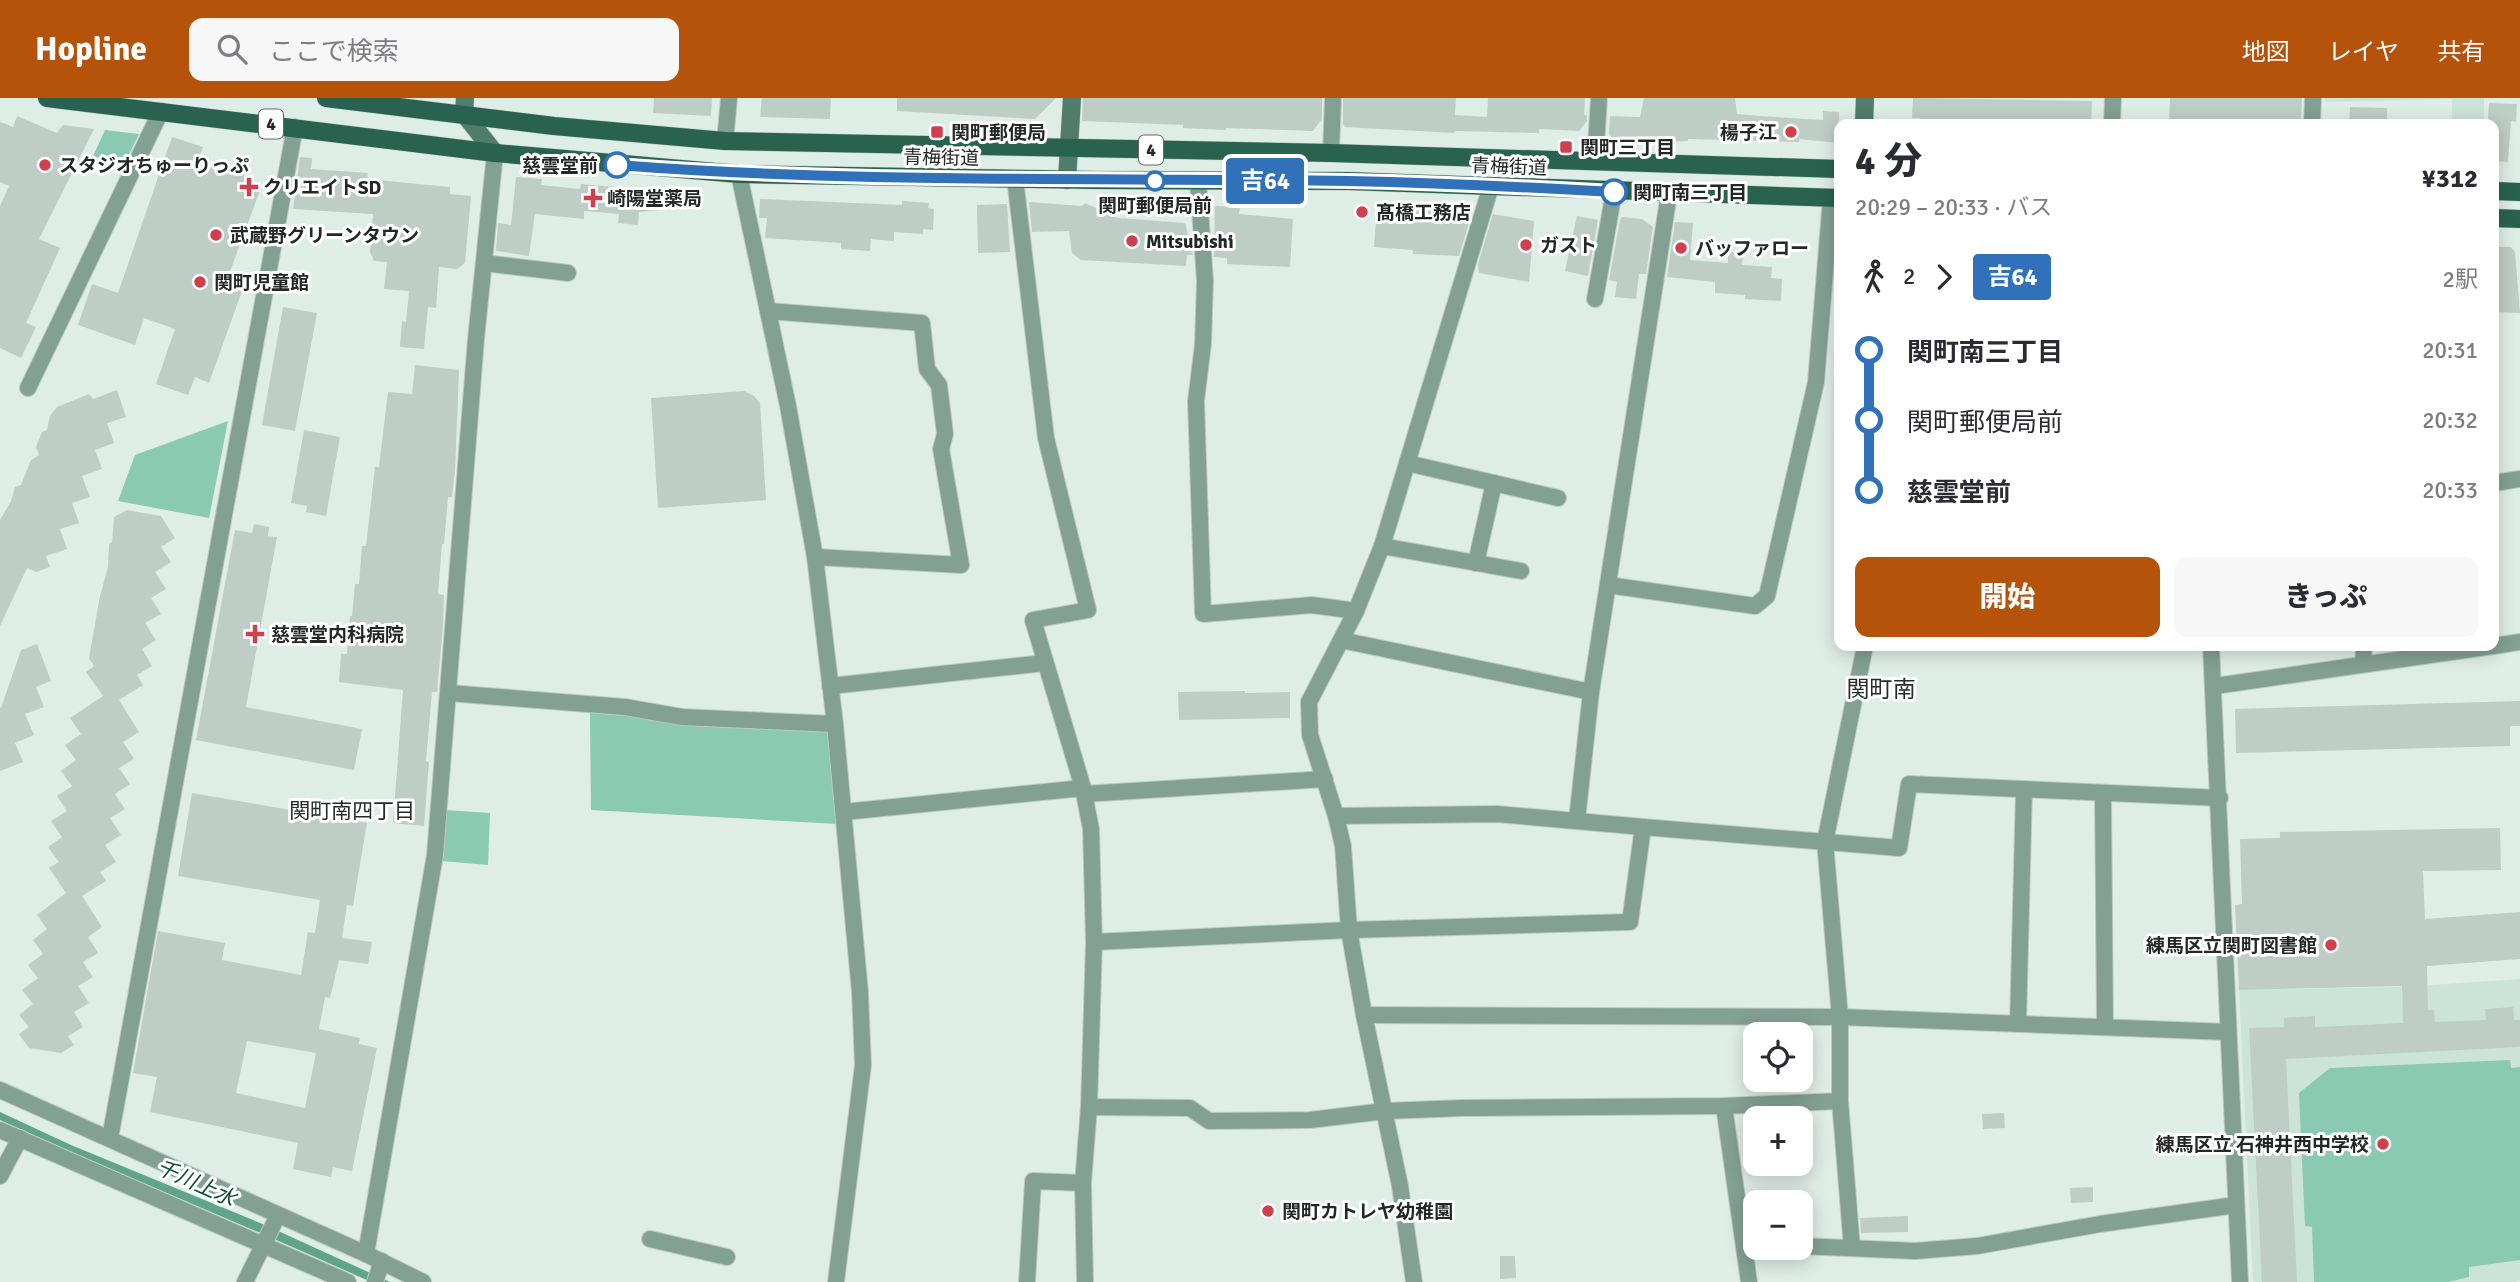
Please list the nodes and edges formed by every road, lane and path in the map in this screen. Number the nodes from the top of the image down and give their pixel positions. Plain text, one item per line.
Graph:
1 (47, 98) edge
2 (326, 98) edge
3 (729, 98) edge
4 (1072, 98) edge
5 (1333, 98) edge
6 (1599, 98) edge
7 (1866, 98) edge
8 (2113, 98) edge
9 (2314, 98) edge
10 (464, 106) edge
11 (160, 111) junction
12 (1864, 119) edge
13 (2112, 119) edge
14 (2312, 119) edge
15 (295, 127) junction
16 (725, 141) junction
17 (1069, 148) junction
18 (495, 153) junction
19 (1331, 153) junction
20 (1595, 162) junction
21 (1834, 169) edge
22 (739, 174) junction
23 (1015, 179) junction
24 (1067, 180) junction
25 (1198, 181) junction
26 (1491, 186) junction
27 (2499, 191) edge
28 (1614, 192) junction
29 (2520, 192) edge
30 (1669, 194) junction
31 (1834, 198) edge
32 (1834, 208) edge
33 (2499, 218) edge
34 (2520, 219) edge
35 (484, 262) junction
36 (569, 273) dead end
37 (1595, 299) dead end
38 (768, 311) junction
39 (28, 388) dead end
40 (1407, 463) junction
41 (2520, 479) edge
42 (2499, 482) edge
43 (1494, 483) junction
44 (1558, 498) dead end
45 (1382, 546) junction
46 (815, 557) junction
47 (1476, 563) junction
48 (1521, 571) dead end
49 (1608, 585) junction
50 (1356, 611) junction
51 (1341, 640) junction
52 (2520, 642) edge
53 (2499, 645) edge
54 (1864, 651) edge
55 (2212, 651) edge
56 (2364, 651) edge
57 (2457, 651) edge
58 (1045, 663) junction
59 (2363, 664) junction
60 (830, 686) junction
61 (2215, 686) junction
62 (1591, 692) junction
63 (449, 693) junction
64 (835, 724) junction
65 (1325, 779) junction
66 (2024, 789) junction
67 (1083, 791) junction
68 (2103, 794) junction
69 (2220, 799) junction
70 (844, 812) junction
71 (1336, 816) junction
72 (1577, 820) junction
73 (1643, 827) junction
74 (1825, 842) junction
75 (1349, 930) junction
76 (1094, 942) junction
77 (1364, 1015) junction
78 (1840, 1017) junction
79 (2018, 1024) junction
80 (2105, 1027) junction
81 (2228, 1032) junction
82 (0, 1090) edge
83 (1840, 1101) junction
84 (1089, 1107) junction
85 (1724, 1107) junction
86 (1385, 1111) junction
87 (0, 1129) edge
88 (20, 1138) junction
89 (110, 1138) junction
90 (0, 1176) edge
91 (1083, 1183) junction
92 (2236, 1205) junction
93 (1743, 1206) edge
94 (277, 1217) junction
95 (650, 1239) dead end
96 (264, 1244) junction
97 (1813, 1246) edge
98 (1852, 1248) junction
99 (366, 1254) junction
100 (727, 1257) dead end
101 (1750, 1260) edge
102 (379, 1272) edge
103 (245, 1282) edge
104 (348, 1282) edge
105 (423, 1282) edge
106 (836, 1282) edge
107 (1027, 1282) edge
108 (1085, 1282) edge
109 (1414, 1282) edge
110 (1749, 1282) edge
111 (2240, 1282) edge

1 - 11 main road, 青梅街道 / 4
2 - 10 main road, 青梅街道 / 4
3 - 16 street
4 - 17 street
5 - 19 street
6 - 20 street
7 - 12 street
8 - 13 street
9 - 14 street
10 - 16 main road, 青梅街道 / 4
10 - 18 street
11 - 15 main road, 青梅街道 / 4
11 - 39 street
15 - 18 main road, 青梅街道 / 4
15 - 89 street
16 - 17 main road, 青梅街道 / 4
17 - 19 main road, 青梅街道 / 4
17 - 24 street
18 - 22 main road, 青梅街道 / 4
18 - 35 street
19 - 20 main road, 青梅街道 / 4
20 - 21 main road, 青梅街道 / 4
22 - 23 main road, 青梅街道 / 4
22 - 38 street
23 - 24 main road, 青梅街道 / 4
23 - 58 street
24 - 25 main road, 青梅街道 / 4
25 - 26 main road, 青梅街道 / 4
25 - 50 street
26 - 28 main road, 青梅街道 / 4
26 - 40 street
27 - 29 main road
28 - 30 main road, 青梅街道 / 4
28 - 37 street
30 - 31 main road, 青梅街道 / 4
30 - 49 street
32 - 49 street
33 - 34 main road
35 - 36 street
35 - 63 street
38 - 46 street
38 - 46 street
40 - 43 street
40 - 45 street
41 - 42 street
43 - 44 street
43 - 47 street
45 - 47 street
45 - 50 street
46 - 60 street
47 - 48 street
49 - 62 street
50 - 51 street
51 - 62 street
51 - 65 street
52 - 53 street
54 - 74 street
55 - 61 street
56 - 59 street
57 - 59 street
58 - 60 street
58 - 67 street
59 - 61 street
60 - 64 street
61 - 69 street
62 - 72 street
63 - 64 street
63 - 99 street
64 - 70 street
65 - 67 street
65 - 71 street
66 - 68 street
66 - 74 street
66 - 79 street
67 - 70 street
67 - 76 street
68 - 69 street
68 - 80 street
69 - 81 street
70 - 106 street
71 - 72 street
71 - 75 street
72 - 73 street
73 - 74 street
73 - 75 street
74 - 78 street
75 - 76 street
75 - 77 street
76 - 84 street
77 - 78 street
77 - 86 street
78 - 79 street
78 - 83 street
79 - 80 street
80 - 81 street
81 - 92 street
82 - 89 street
83 - 85 street
83 - 98 street
84 - 86 street
84 - 91 street
85 - 86 street
85 - 93 street
86 - 109 street
87 - 88 street
88 - 90 street
88 - 96 street
89 - 94 street
91 - 107 street
91 - 108 street
92 - 98 street
92 - 111 street
94 - 96 street
94 - 99 street
95 - 100 street
96 - 103 street
96 - 104 street
97 - 98 street
99 - 102 street
101 - 110 street
102 - 105 street

